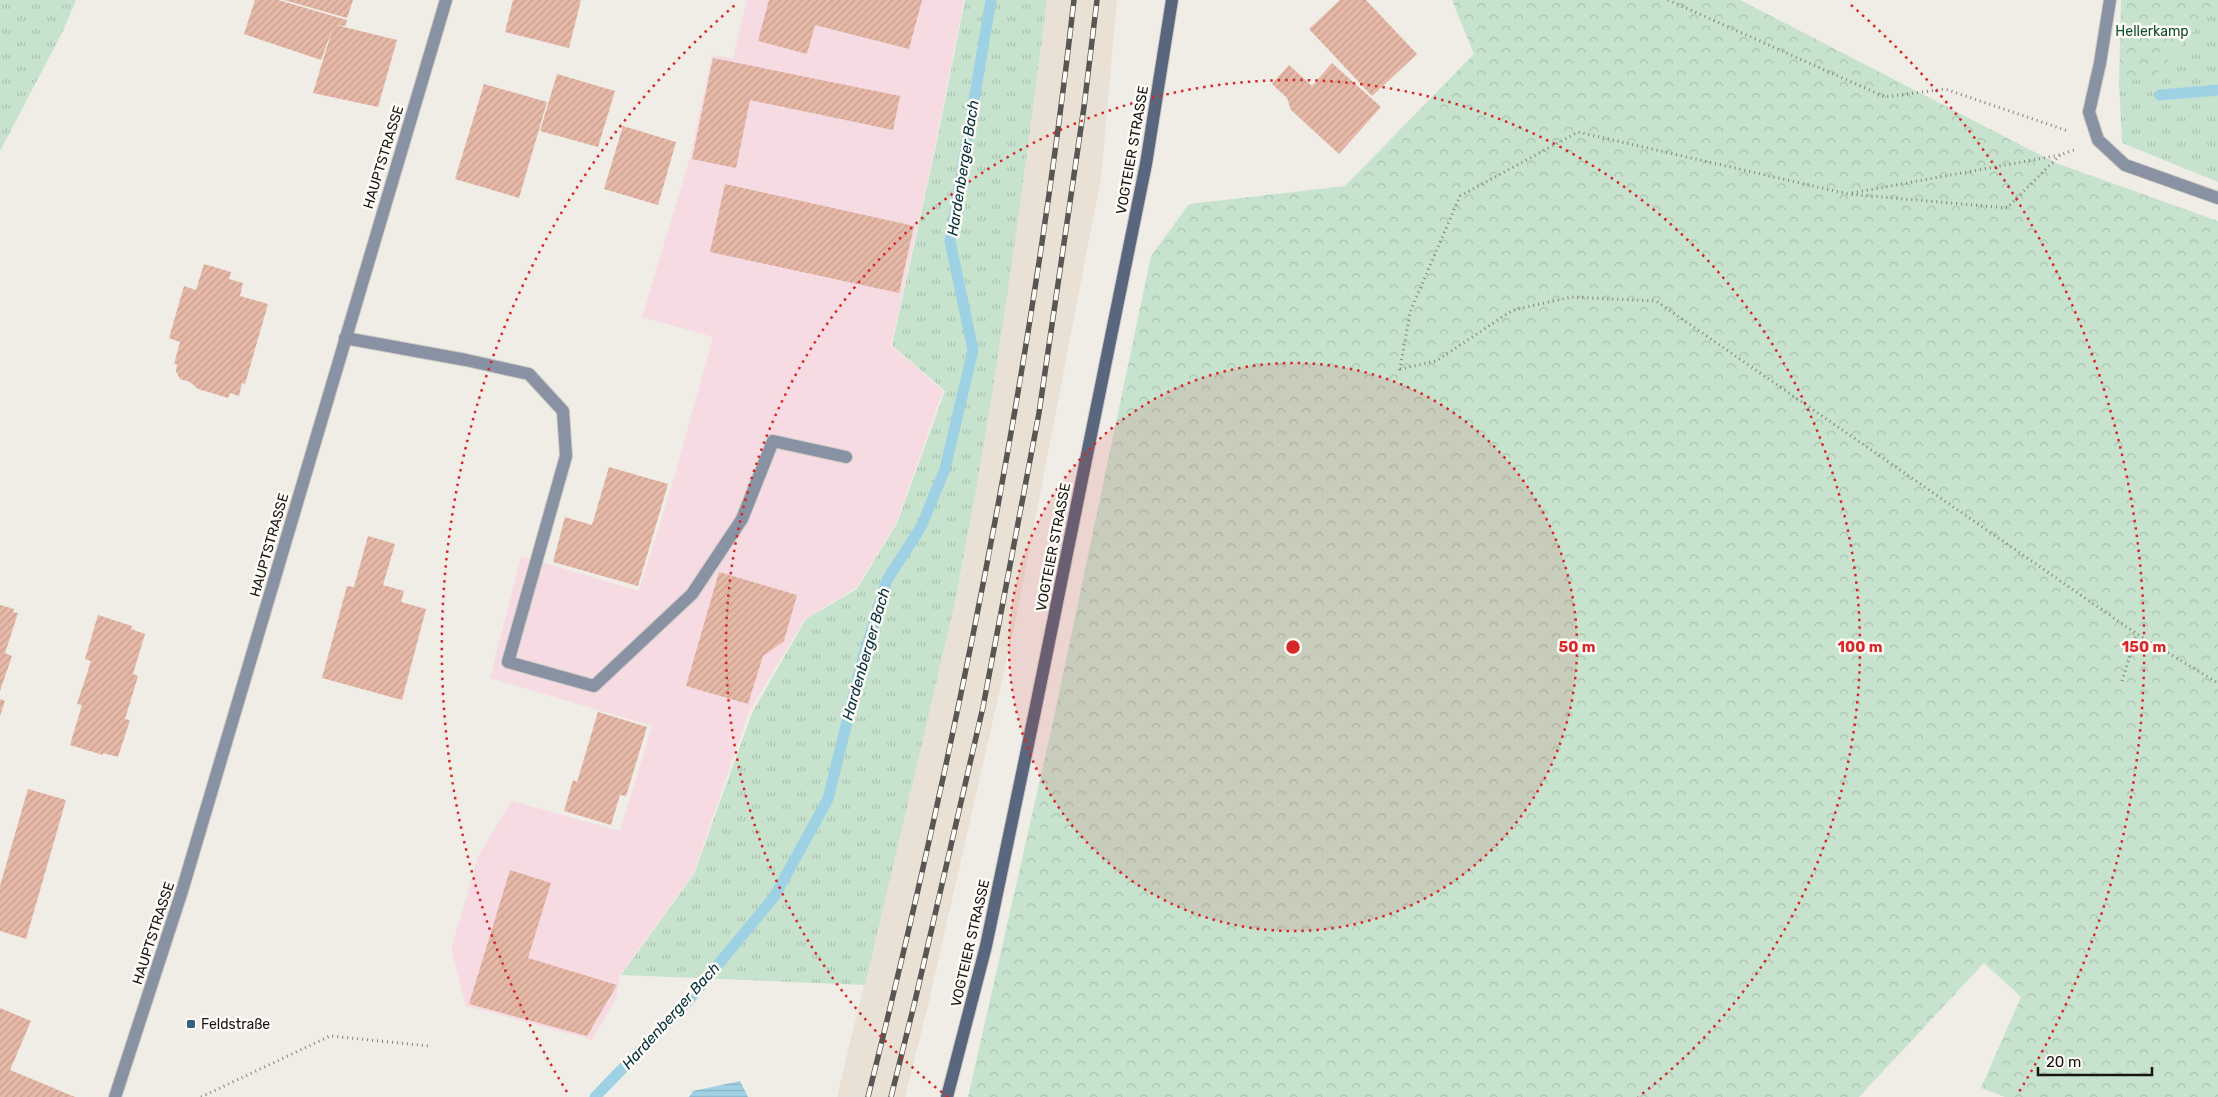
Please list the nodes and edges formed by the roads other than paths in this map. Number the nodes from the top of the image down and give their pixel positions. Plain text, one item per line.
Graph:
1 (446, 0) edge
2 (1172, 0) edge
3 (2110, 0) edge
4 (2218, 198) edge
5 (345, 338) junction
6 (846, 457) dead end
7 (115, 1097) edge
8 (947, 1097) edge

1 - 5 street, HAUPTSTRASSE
2 - 8 main road, VOGTEIER STRASSE
3 - 4 street
5 - 6 street
5 - 7 street, HAUPTSTRASSE

